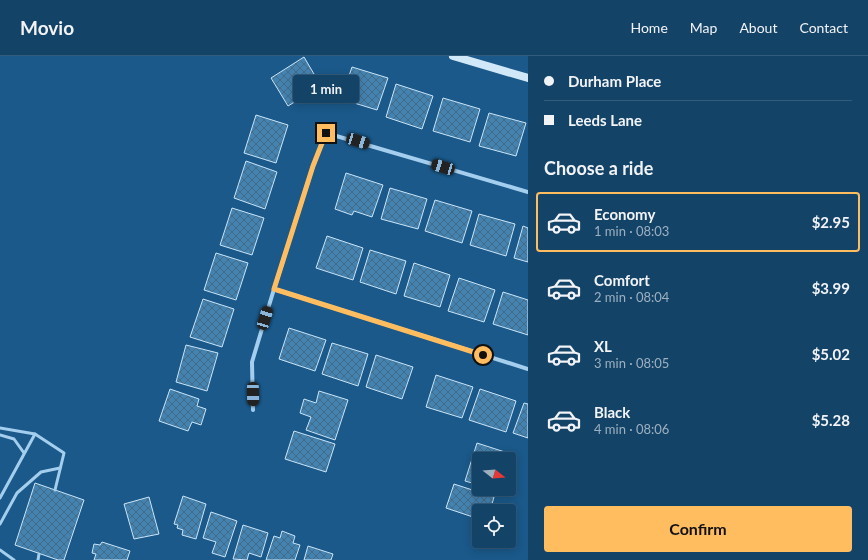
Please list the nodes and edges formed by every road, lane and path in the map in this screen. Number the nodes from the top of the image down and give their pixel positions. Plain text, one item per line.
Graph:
1 (453, 56) edge
2 (528, 78) edge
3 (528, 192) edge
4 (274, 289) junction
5 (528, 369) edge
6 (253, 410) dead end
7 (0, 428) edge
8 (35, 434) junction
9 (0, 435) edge
10 (24, 453) junction
11 (60, 468) junction
12 (55, 490) dead end
13 (0, 498) edge
14 (0, 524) edge
15 (0, 550) edge
16 (39, 554) dead end
17 (14, 560) edge
18 (38, 560) edge

1 - 2 street
3 - 4 street
4 - 5 street
4 - 6 street
7 - 8 lane
8 - 10 lane
8 - 11 lane
9 - 10 lane
10 - 13 lane
11 - 12 lane
11 - 14 lane
15 - 17 lane
16 - 18 lane

